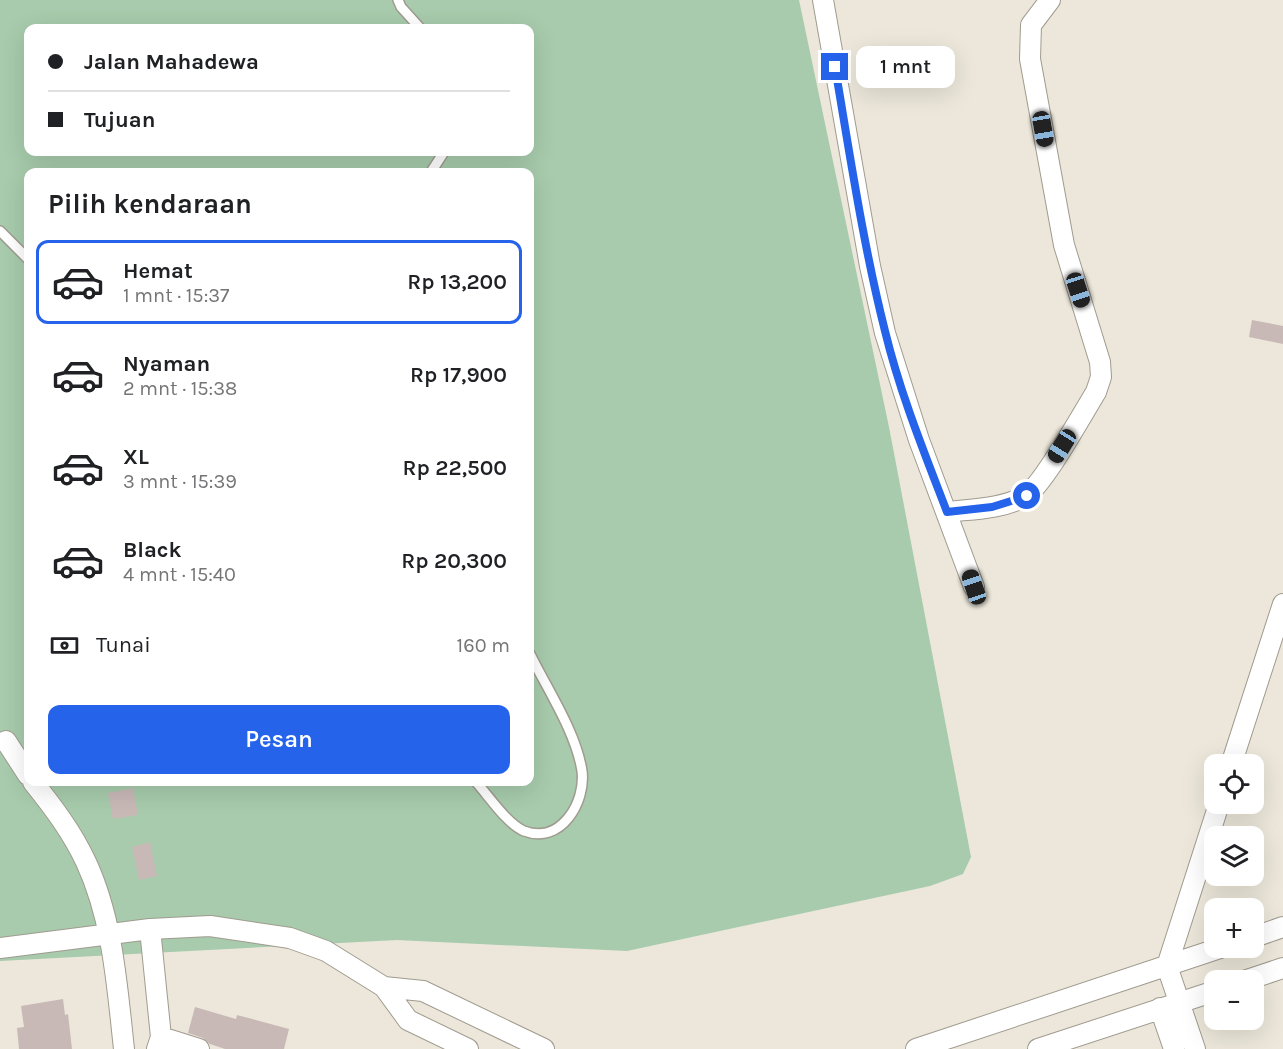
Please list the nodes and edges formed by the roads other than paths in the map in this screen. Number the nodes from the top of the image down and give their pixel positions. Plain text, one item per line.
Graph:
1 (398, 0) edge
2 (823, 0) edge
3 (1050, 0) edge
4 (416, 24) edge
5 (0, 231) edge
6 (24, 256) edge
7 (947, 512) junction
8 (974, 587) dead end
9 (1283, 604) edge
10 (534, 662) edge
11 (6, 741) dead end
12 (1235, 754) edge
13 (24, 769) edge
14 (36, 786) edge
15 (480, 786) edge
16 (1216, 814) edge
17 (1283, 927) edge
18 (150, 929) junction
19 (1264, 934) edge
20 (110, 936) junction
21 (0, 948) edge
22 (1204, 953) edge
23 (1167, 966) junction
24 (1283, 968) edge
25 (1264, 974) edge
26 (384, 987) junction
27 (1204, 994) edge
28 (1170, 1005) junction
29 (159, 1043) edge
30 (124, 1049) edge
31 (199, 1049) edge
32 (468, 1049) edge
33 (544, 1049) edge
34 (916, 1049) edge
35 (1038, 1049) edge
36 (1174, 1049) edge
37 (1195, 1049) edge

1 - 4 lane
2 - 7 street
3 - 7 street
5 - 6 lane
7 - 8 street
9 - 12 street
10 - 15 lane
11 - 13 street
14 - 20 street
16 - 23 street
17 - 19 street
18 - 20 street
18 - 26 street
18 - 29 street
20 - 21 street
20 - 30 street
22 - 23 street
23 - 28 street
23 - 34 street
24 - 25 street
26 - 32 street
26 - 33 street
27 - 28 street
28 - 35 street
28 - 36 street
28 - 37 street
29 - 31 street

